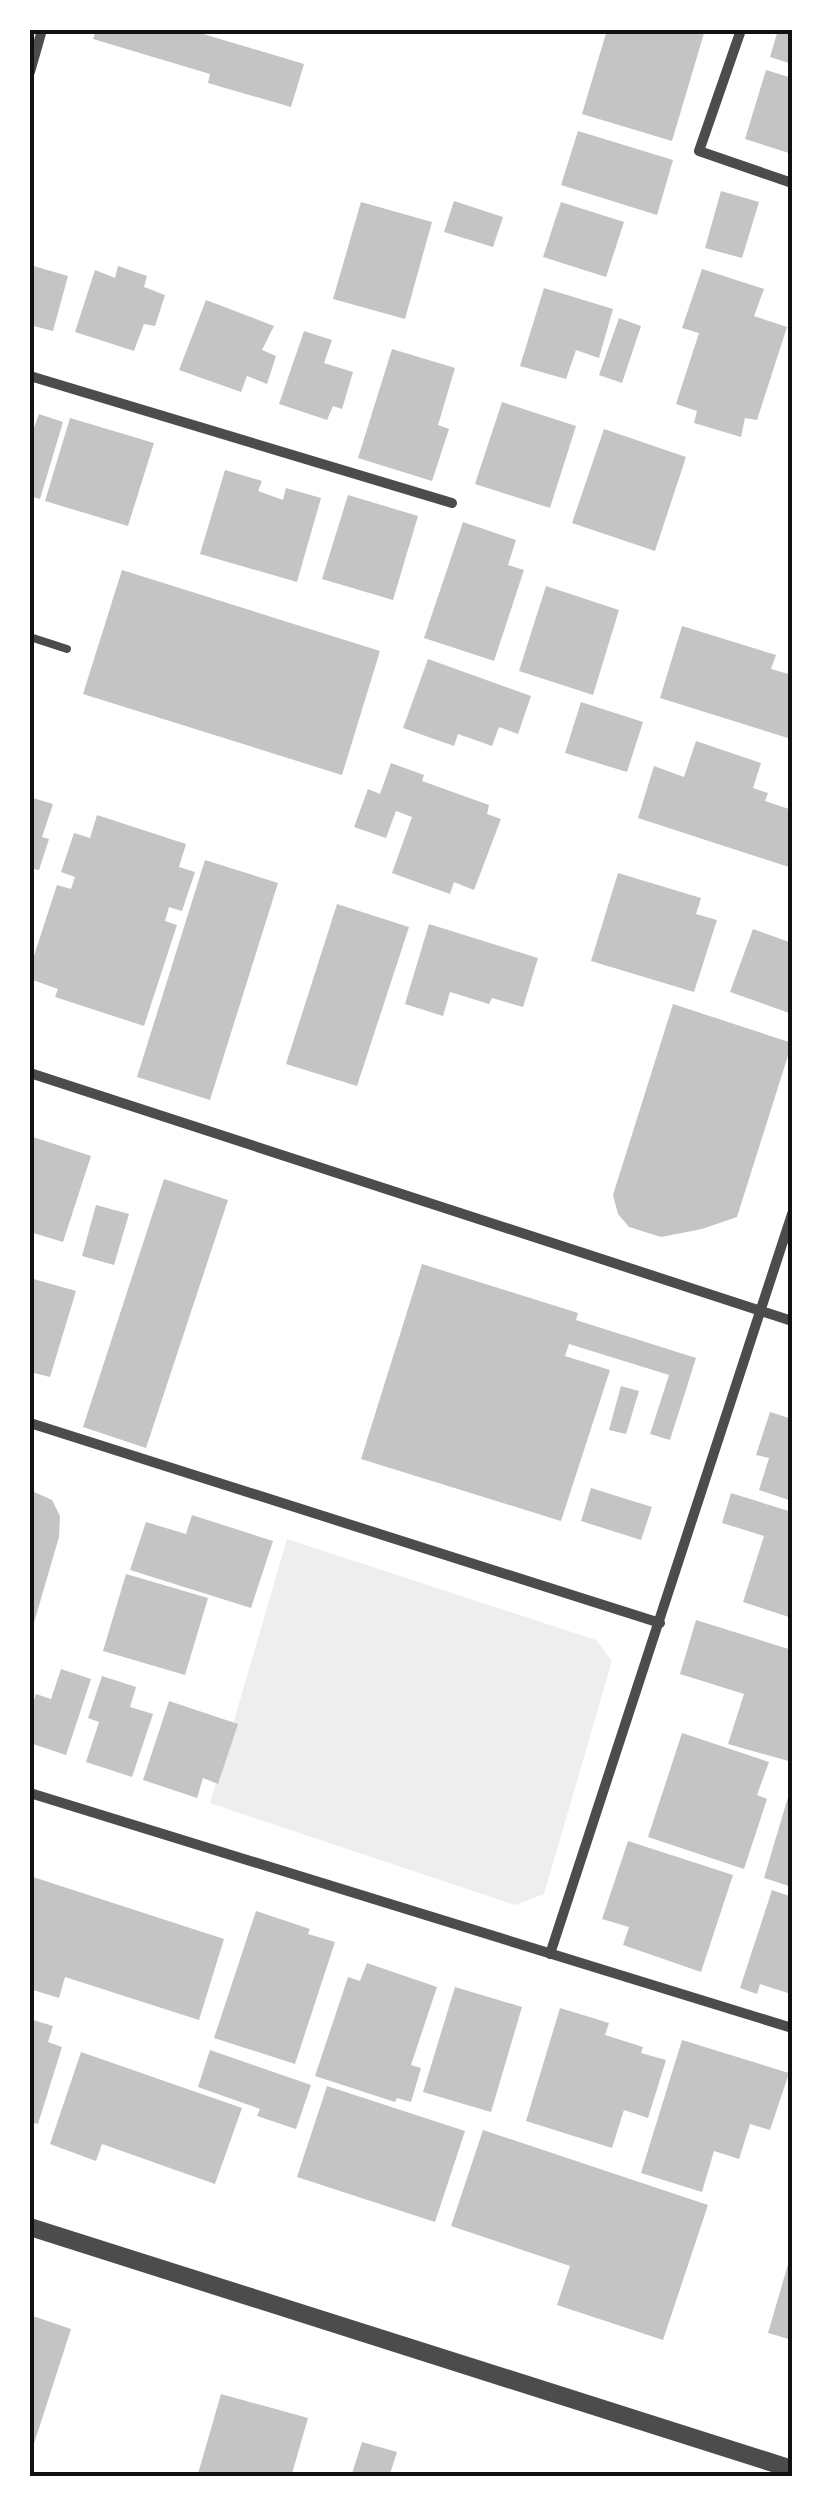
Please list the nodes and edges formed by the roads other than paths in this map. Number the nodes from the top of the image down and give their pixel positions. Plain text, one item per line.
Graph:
1 (42, 30) edge
2 (741, 30) edge
3 (30, 72) edge
4 (792, 183) edge
5 (30, 376) edge
6 (452, 503) dead end
7 (30, 637) edge
8 (67, 649) dead end
9 (30, 1073) edge
10 (792, 1214) edge
11 (760, 1312) junction
12 (792, 1321) edge
13 (30, 1423) edge
14 (660, 1623) junction
15 (30, 1794) edge
16 (550, 1954) junction
17 (792, 2028) edge
18 (30, 2227) edge
19 (792, 2469) edge

1 - 3 street
2 - 4 street
5 - 6 street
7 - 8 lane
9 - 11 street
10 - 11 street
11 - 12 street
11 - 14 street
13 - 14 street
14 - 16 street
15 - 16 street
16 - 17 street
18 - 19 street

